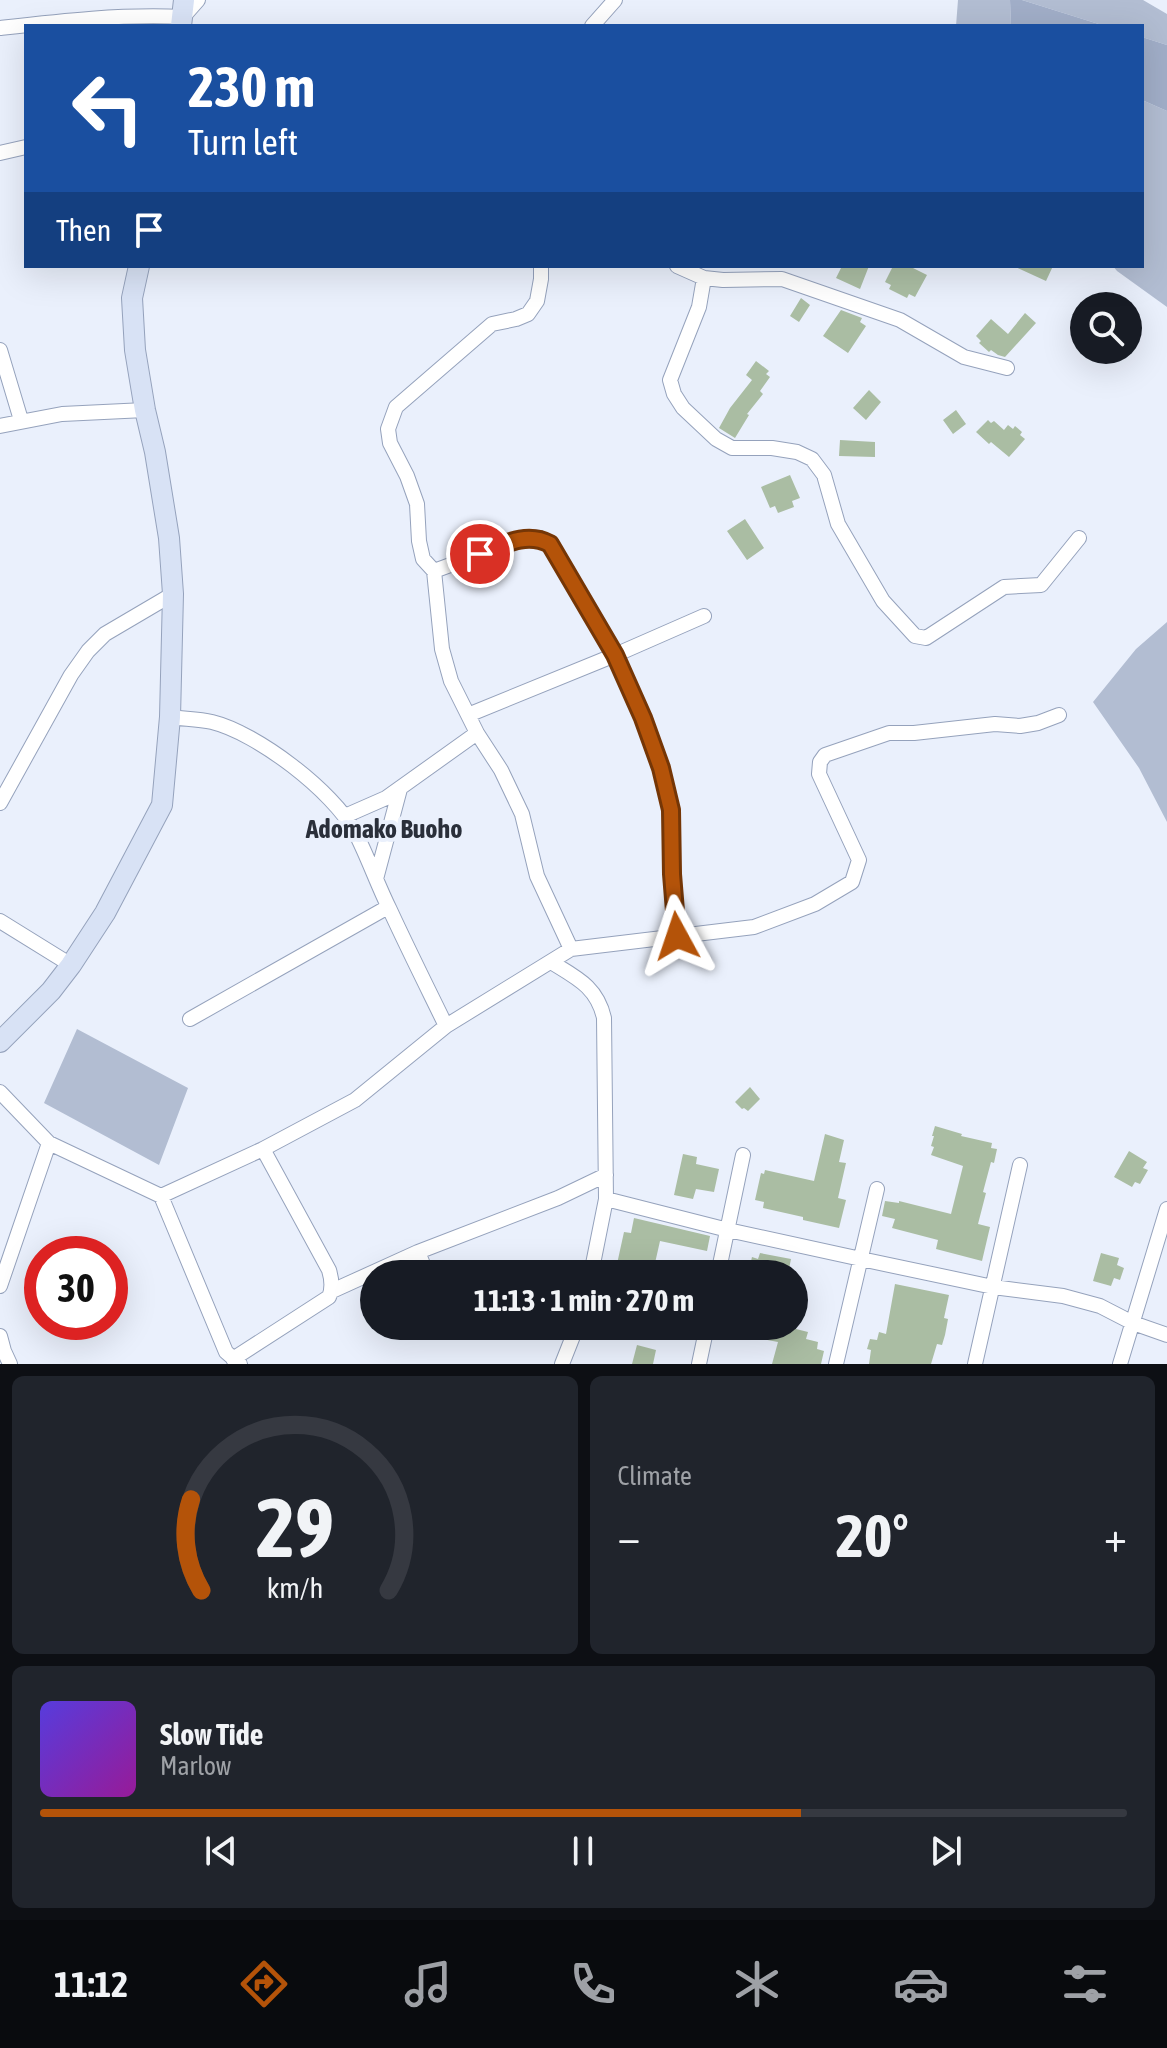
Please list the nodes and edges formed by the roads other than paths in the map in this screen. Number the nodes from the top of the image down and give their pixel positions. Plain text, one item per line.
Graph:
1 (198, 0) edge
2 (615, 0) edge
3 (183, 14) edge
4 (98, 22) edge
5 (65, 24) edge
6 (594, 24) edge
7 (24, 27) edge
8 (0, 28) edge
9 (24, 147) edge
10 (0, 153) edge
11 (139, 268) edge
12 (541, 268) edge
13 (682, 268) edge
14 (704, 278) junction
15 (0, 350) edge
16 (1007, 368) dead end
17 (145, 410) junction
18 (21, 420) junction
19 (0, 426) edge
20 (1079, 538) dead end
21 (434, 571) junction
22 (173, 594) junction
23 (704, 616) dead end
24 (615, 655) junction
25 (468, 715) junction
26 (1059, 715) dead end
27 (170, 717) junction
28 (477, 733) junction
29 (400, 788) junction
30 (0, 803) edge
31 (345, 816) junction
32 (376, 879) junction
33 (388, 907) junction
34 (0, 921) edge
35 (677, 936) junction
36 (571, 949) junction
37 (551, 962) junction
38 (71, 965) junction
39 (190, 1019) dead end
40 (446, 1026) junction
41 (0, 1042) edge
42 (0, 1092) edge
43 (49, 1143) junction
44 (263, 1149) junction
45 (743, 1155) dead end
46 (1020, 1165) dead end
47 (606, 1175) junction
48 (877, 1189) dead end
49 (161, 1196) junction
50 (606, 1199) junction
51 (1167, 1209) edge
52 (728, 1230) junction
53 (418, 1252) junction
54 (861, 1259) junction
55 (421, 1260) edge
56 (594, 1260) edge
57 (721, 1260) edge
58 (0, 1286) edge
59 (993, 1287) junction
60 (332, 1291) junction
61 (1133, 1323) junction
62 (1167, 1335) edge
63 (0, 1336) edge
64 (571, 1340) edge
65 (704, 1340) edge
66 (237, 1362) edge
67 (10, 1364) edge
68 (562, 1364) edge
69 (699, 1364) edge
70 (836, 1364) edge
71 (975, 1364) edge
72 (1120, 1364) edge

1 - 3 street
2 - 6 street
3 - 4 street
4 - 5 street
7 - 8 street
9 - 10 street
11 - 17 street
12 - 21 street
13 - 14 street
14 - 16 street
14 - 20 street
15 - 18 street
17 - 18 street
17 - 22 street
18 - 19 street
21 - 24 street
21 - 25 street
22 - 27 street
22 - 30 street
23 - 24 street
24 - 25 street
24 - 35 street
25 - 28 street
26 - 35 street
27 - 31 street
27 - 38 street
28 - 29 street
28 - 36 street
29 - 31 street
29 - 32 street
31 - 32 street
32 - 33 street
33 - 39 street
33 - 40 street
34 - 38 street
35 - 36 street
36 - 37 street
37 - 40 street
37 - 47 street
38 - 41 street
40 - 44 street
42 - 43 street
43 - 49 street
43 - 58 street
44 - 49 street
44 - 60 street
45 - 52 street
46 - 59 street
47 - 50 street
47 - 53 street
48 - 54 street
49 - 66 street
50 - 52 street
50 - 56 street
51 - 61 street
52 - 54 street
52 - 57 street
53 - 55 street
53 - 60 street
54 - 59 street
54 - 70 street
59 - 61 street
59 - 71 street
60 - 66 street
61 - 62 street
61 - 72 street
63 - 67 street
64 - 68 street
65 - 69 street

